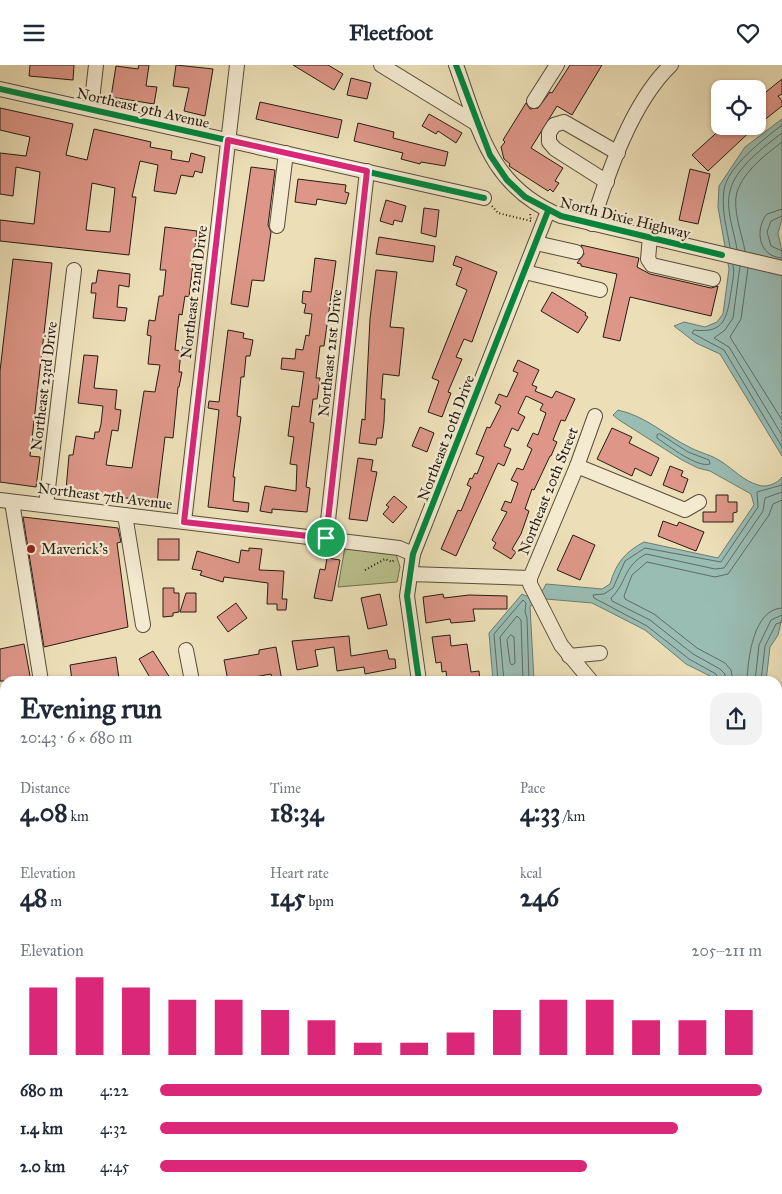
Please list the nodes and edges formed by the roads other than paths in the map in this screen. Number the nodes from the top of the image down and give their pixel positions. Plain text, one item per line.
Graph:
1 (96, 65) edge
2 (237, 65) edge
3 (381, 65) edge
4 (456, 65) edge
5 (557, 65) edge
6 (671, 65) edge
7 (0, 89) edge
8 (534, 101) dead end
9 (91, 109) junction
10 (477, 124) junction
11 (228, 140) junction
12 (286, 153) junction
13 (618, 153) junction
14 (367, 171) junction
15 (607, 182) junction
16 (484, 198) road end
17 (548, 211) junction
18 (592, 224) junction
19 (277, 226) dead end
20 (650, 237) junction
21 (536, 243) junction
22 (576, 252) dead end
23 (782, 268) edge
24 (74, 270) dead end
25 (525, 272) junction
26 (713, 279) dead end
27 (600, 290) dead end
28 (595, 416) dead end
29 (577, 466) junction
30 (6, 501) edge
31 (699, 502) dead end
32 (46, 505) junction
33 (125, 515) junction
34 (184, 522) junction
35 (326, 538) junction
36 (413, 554) junction
37 (410, 574) junction
38 (530, 578) junction
39 (143, 625) dead end
40 (186, 649) dead end
41 (600, 653) dead end
42 (570, 656) junction
43 (40, 676) edge
44 (191, 676) edge
45 (418, 676) edge
46 (588, 676) edge

1 - 9 street
2 - 11 street, Northeast 22nd Drive
3 - 10 street
4 - 10 street, North Dixie Highway
5 - 8 street
6 - 13 street
7 - 9 street, Northeast 9th Avenue
9 - 11 street, Northeast 9th Avenue
10 - 17 street, North Dixie Highway
11 - 12 street, Northeast 9th Avenue
11 - 34 street, Northeast 22nd Drive
12 - 14 street, Northeast 9th Avenue
12 - 19 street
13 - 15 street
13 - 15 street
14 - 16 street, Northeast 9th Avenue
14 - 35 street, Northeast 21st Drive
15 - 18 street
17 - 18 street, North Dixie Highway
17 - 21 street, Northeast 20th Drive
18 - 20 street, North Dixie Highway
20 - 23 street, North Dixie Highway
20 - 26 street
21 - 22 street
21 - 25 street, Northeast 20th Drive
24 - 32 street, Northeast 23rd Drive
25 - 27 street
25 - 36 street, Northeast 20th Drive
28 - 29 street, Northeast 20th Street
29 - 31 street
29 - 38 street, Northeast 20th Street
30 - 32 street, Northeast 7th Avenue
30 - 43 street
32 - 33 street, Northeast 7th Avenue
33 - 34 street, Northeast 7th Avenue
33 - 39 street
34 - 35 street, Northeast 7th Avenue
35 - 36 street, Northeast 7th Avenue
36 - 37 street, Northeast 20th Drive
37 - 38 street
37 - 45 street, Northeast 20th Drive
38 - 42 street
40 - 44 street
41 - 42 street
42 - 46 street

